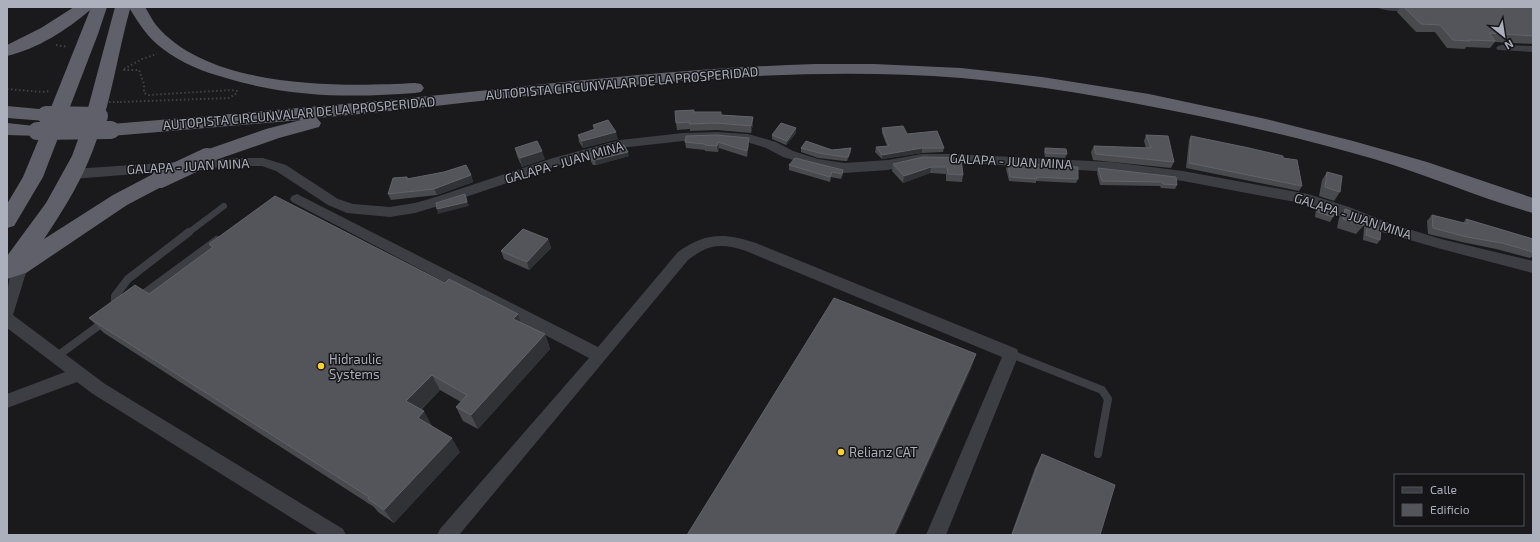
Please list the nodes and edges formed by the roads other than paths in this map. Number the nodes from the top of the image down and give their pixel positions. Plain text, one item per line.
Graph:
1 (84, 7) edge
2 (99, 7) edge
3 (123, 7) edge
4 (138, 7) edge
5 (1382, 8) edge
6 (1430, 9) edge
7 (1502, 48) dead end
8 (1533, 49) edge
9 (7, 51) edge
10 (415, 96) junction
11 (114, 111) junction
12 (7, 112) edge
13 (7, 130) edge
14 (73, 174) junction
15 (1533, 192) edge
16 (297, 199) dead end
17 (224, 206) dead end
18 (1533, 206) edge
19 (7, 221) edge
20 (224, 236) edge
21 (1533, 267) edge
22 (12, 271) edge
23 (123, 308) junction
24 (7, 311) edge
25 (7, 319) edge
26 (1011, 354) junction
27 (600, 356) junction
28 (56, 357) junction
29 (79, 374) junction
30 (7, 401) edge
31 (1098, 454) dead end
32 (336, 535) edge
33 (447, 535) edge
34 (936, 535) edge

1 - 9 highway
2 - 19 highway
3 - 14 highway
4 - 10 highway
5 - 6 street
7 - 8 street
10 - 11 highway, AUTOPISTA CIRCUNVALAR DE LA PROSPERIDAD
10 - 15 highway, AUTOPISTA CIRCUNVALAR DE LA PROSPERIDAD
10 - 18 highway, AUTOPISTA CIRCUNVALAR DE LA PROSPERIDAD
10 - 22 highway, bridge
11 - 12 highway, AUTOPISTA CIRCUNVALAR DE LA PROSPERIDAD, bridge
11 - 13 highway, AUTOPISTA CIRCUNVALAR DE LA PROSPERIDAD, bridge
14 - 21 street, GALAPA - JUAN MINA
14 - 22 highway
16 - 27 street
17 - 23 lane
20 - 23 lane
22 - 24 street
23 - 28 lane
25 - 28 street
26 - 27 street
26 - 31 lane
26 - 34 street
27 - 33 street
28 - 29 street
29 - 30 street
29 - 32 street

